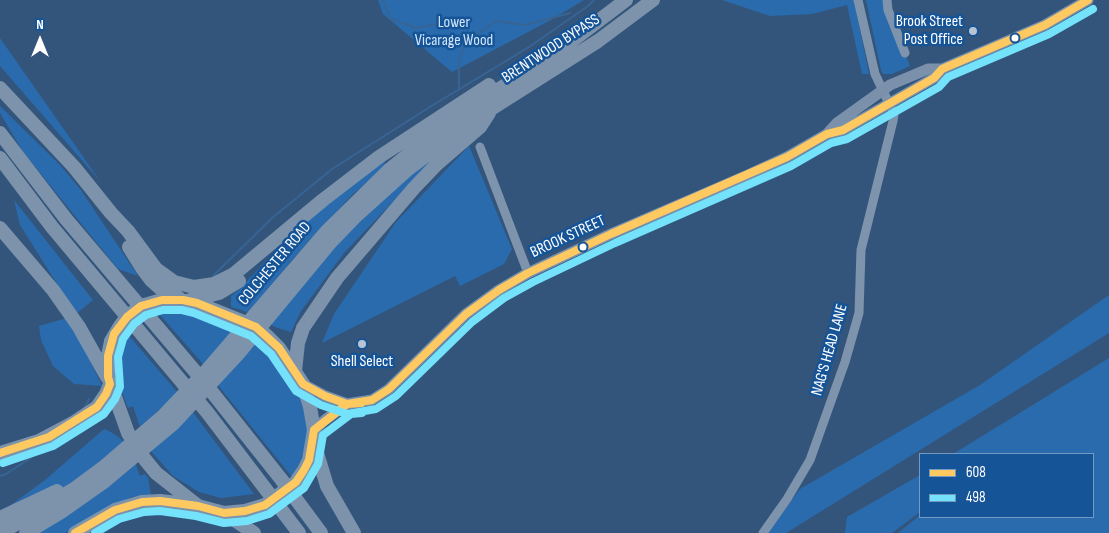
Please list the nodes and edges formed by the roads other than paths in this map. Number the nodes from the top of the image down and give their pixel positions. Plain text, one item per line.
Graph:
1 (626, 0) edge
2 (653, 0) edge
3 (858, 0) edge
4 (886, 0) edge
5 (1088, 0) edge
6 (588, 30) junction
7 (905, 53) dead end
8 (942, 70) junction
9 (0, 88) edge
10 (882, 90) junction
11 (889, 103) junction
12 (491, 109) junction
13 (0, 133) edge
14 (828, 134) junction
15 (480, 148) dead end
16 (0, 158) edge
17 (0, 174) edge
18 (20, 185) junction
19 (111, 213) junction
20 (0, 228) edge
21 (277, 239) junction
22 (528, 273) junction
23 (186, 300) junction
24 (295, 371) junction
25 (109, 381) junction
26 (303, 384) junction
27 (347, 404) junction
28 (314, 435) junction
29 (126, 449) junction
30 (0, 453) edge
31 (198, 506) junction
32 (224, 513) junction
33 (0, 518) edge
34 (297, 530) edge
35 (1, 533) edge
36 (26, 533) edge
37 (75, 533) edge
38 (254, 533) edge
39 (321, 533) edge
40 (354, 533) edge
41 (763, 533) edge

1 - 6 highway, BRENTWOOD BYPASS
2 - 12 highway, BRENTWOOD BYPASS
3 - 10 street
4 - 7 street
5 - 8 main road, BROOK STREET
6 - 21 highway
6 - 29 highway, COLCHESTER ROAD
8 - 10 main road, BROOK STREET
8 - 11 main road, BROOK STREET
9 - 19 highway
10 - 11 street
10 - 14 main road, BROOK STREET
11 - 14 main road, BROOK STREET
11 - 41 street, NAG'S HEAD LANE
12 - 24 highway
12 - 36 highway, COLCHESTER ROAD
13 - 39 highway
14 - 22 main road, BROOK STREET
15 - 22 street
16 - 18 highway
17 - 18 highway
18 - 34 highway
19 - 21 highway
19 - 23 highway
20 - 25 highway
21 - 23 highway
22 - 27 main road, BROOK STREET
23 - 24 highway
23 - 25 highway
24 - 26 highway
25 - 30 highway
25 - 31 highway
26 - 27 main road, BROOK STREET
26 - 28 highway
27 - 28 main road, BROOK STREET
28 - 32 highway
28 - 40 highway
29 - 33 highway
29 - 35 highway, COLCHESTER ROAD
31 - 32 highway
31 - 37 highway
32 - 38 highway

